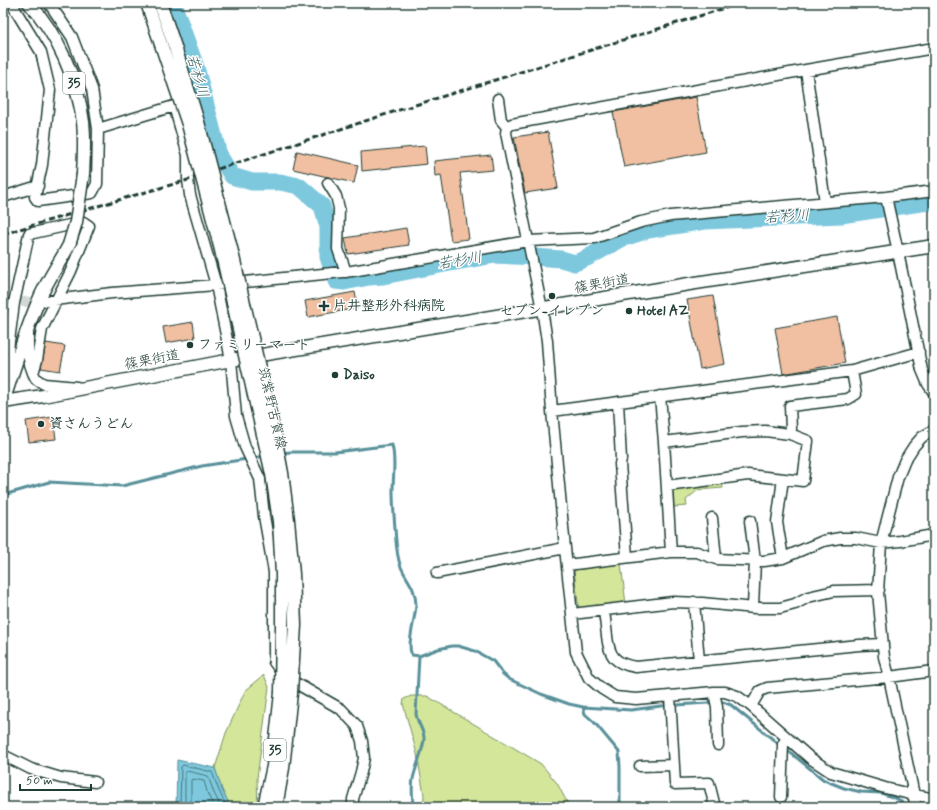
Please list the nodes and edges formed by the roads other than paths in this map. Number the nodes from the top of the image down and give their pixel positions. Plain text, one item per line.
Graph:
1 (13, 3) edge
2 (29, 3) edge
3 (50, 3) edge
4 (147, 3) edge
5 (160, 3) edge
6 (934, 48) edge
7 (806, 70) junction
8 (498, 99) dead end
9 (507, 127) junction
10 (98, 129) junction
11 (328, 183) dead end
12 (38, 186) junction
13 (934, 191) edge
14 (3, 196) edge
15 (886, 197) junction
16 (825, 202) junction
17 (528, 241) junction
18 (934, 246) edge
19 (898, 252) junction
20 (346, 272) junction
21 (216, 284) junction
22 (51, 301) junction
23 (17, 303) junction
24 (3, 304) edge
25 (542, 309) junction
26 (28, 327) junction
27 (919, 352) junction
28 (231, 360) junction
29 (852, 371) junction
30 (33, 373) junction
31 (10, 381) junction
32 (86, 388) junction
33 (934, 393) edge
34 (660, 396) junction
35 (3, 402) edge
36 (618, 402) junction
37 (552, 411) junction
38 (934, 430) edge
39 (790, 434) junction
40 (664, 442) junction
41 (783, 479) junction
42 (667, 486) junction
43 (712, 518) dead end
44 (750, 521) dead end
45 (934, 534) edge
46 (881, 543) junction
47 (565, 548) junction
48 (671, 552) junction
49 (628, 558) junction
50 (783, 558) junction
51 (716, 559) junction
52 (755, 561) junction
53 (567, 565) junction
54 (437, 573) dead end
55 (878, 590) junction
56 (694, 602) junction
57 (753, 608) junction
58 (604, 611) junction
59 (572, 614) junction
60 (883, 644) junction
61 (698, 661) junction
62 (934, 671) edge
63 (889, 677) junction
64 (714, 692) junction
65 (286, 693) junction
66 (670, 696) junction
67 (751, 706) junction
68 (787, 738) junction
69 (718, 746) dead end
70 (3, 756) edge
71 (674, 765) junction
72 (640, 766) dead end
73 (95, 782) dead end
74 (914, 795) junction
75 (781, 797) dead end
76 (934, 797) edge
77 (264, 807) edge
78 (276, 807) edge
79 (353, 807) edge
80 (715, 807) edge
81 (915, 807) edge

1 - 12 street
2 - 26 main road, 35, bridge
3 - 10 street
4 - 65 main road, 筑紫野古賀線 / 35, bridge
5 - 65 main road, 筑紫野古賀線 / 35, bridge
6 - 7 street
7 - 9 street
7 - 16 street
8 - 9 street
9 - 17 street
10 - 12 street
10 - 21 street
11 - 20 street
12 - 14 street
13 - 15 street
15 - 16 street
15 - 19 street
16 - 17 street
17 - 20 street
17 - 25 street
18 - 19 main road, 篠栗街道
19 - 25 main road, 篠栗街道
19 - 27 street
20 - 21 street
21 - 22 street
21 - 28 street
22 - 23 street
22 - 30 street
23 - 24 street
23 - 31 street
25 - 28 main road, 篠栗街道
25 - 37 street
26 - 30 street
26 - 31 main road, 35
27 - 29 street
27 - 33 street
28 - 32 main road, 篠栗街道
28 - 79 street
29 - 34 street
29 - 39 street
30 - 32 street
31 - 35 main road, 35
32 - 35 main road, 篠栗街道
34 - 36 street
34 - 40 street
36 - 37 street
36 - 49 street
37 - 47 street
38 - 46 street
39 - 40 street
39 - 41 street
40 - 42 street
41 - 42 street
41 - 50 street
42 - 48 street
43 - 51 street
44 - 52 street
45 - 46 street
46 - 50 street
46 - 55 street
47 - 53 street
47 - 54 street
48 - 49 street
48 - 51 street
49 - 53 street
50 - 52 street
51 - 52 street
52 - 57 street
53 - 59 street
55 - 57 street
55 - 60 street
56 - 57 street
56 - 58 street
56 - 61 street
58 - 59 street
58 - 61 street
59 - 66 street
60 - 61 street
60 - 63 street
62 - 63 street
63 - 67 street
63 - 74 street
64 - 66 street
64 - 67 street
64 - 69 street
65 - 77 main road, 筑紫野古賀線 / 35
65 - 78 main road, 筑紫野古賀線 / 35
66 - 71 street
67 - 68 street
68 - 74 street
68 - 75 street
70 - 73 street
71 - 72 street
71 - 80 street
74 - 76 street
74 - 81 street

